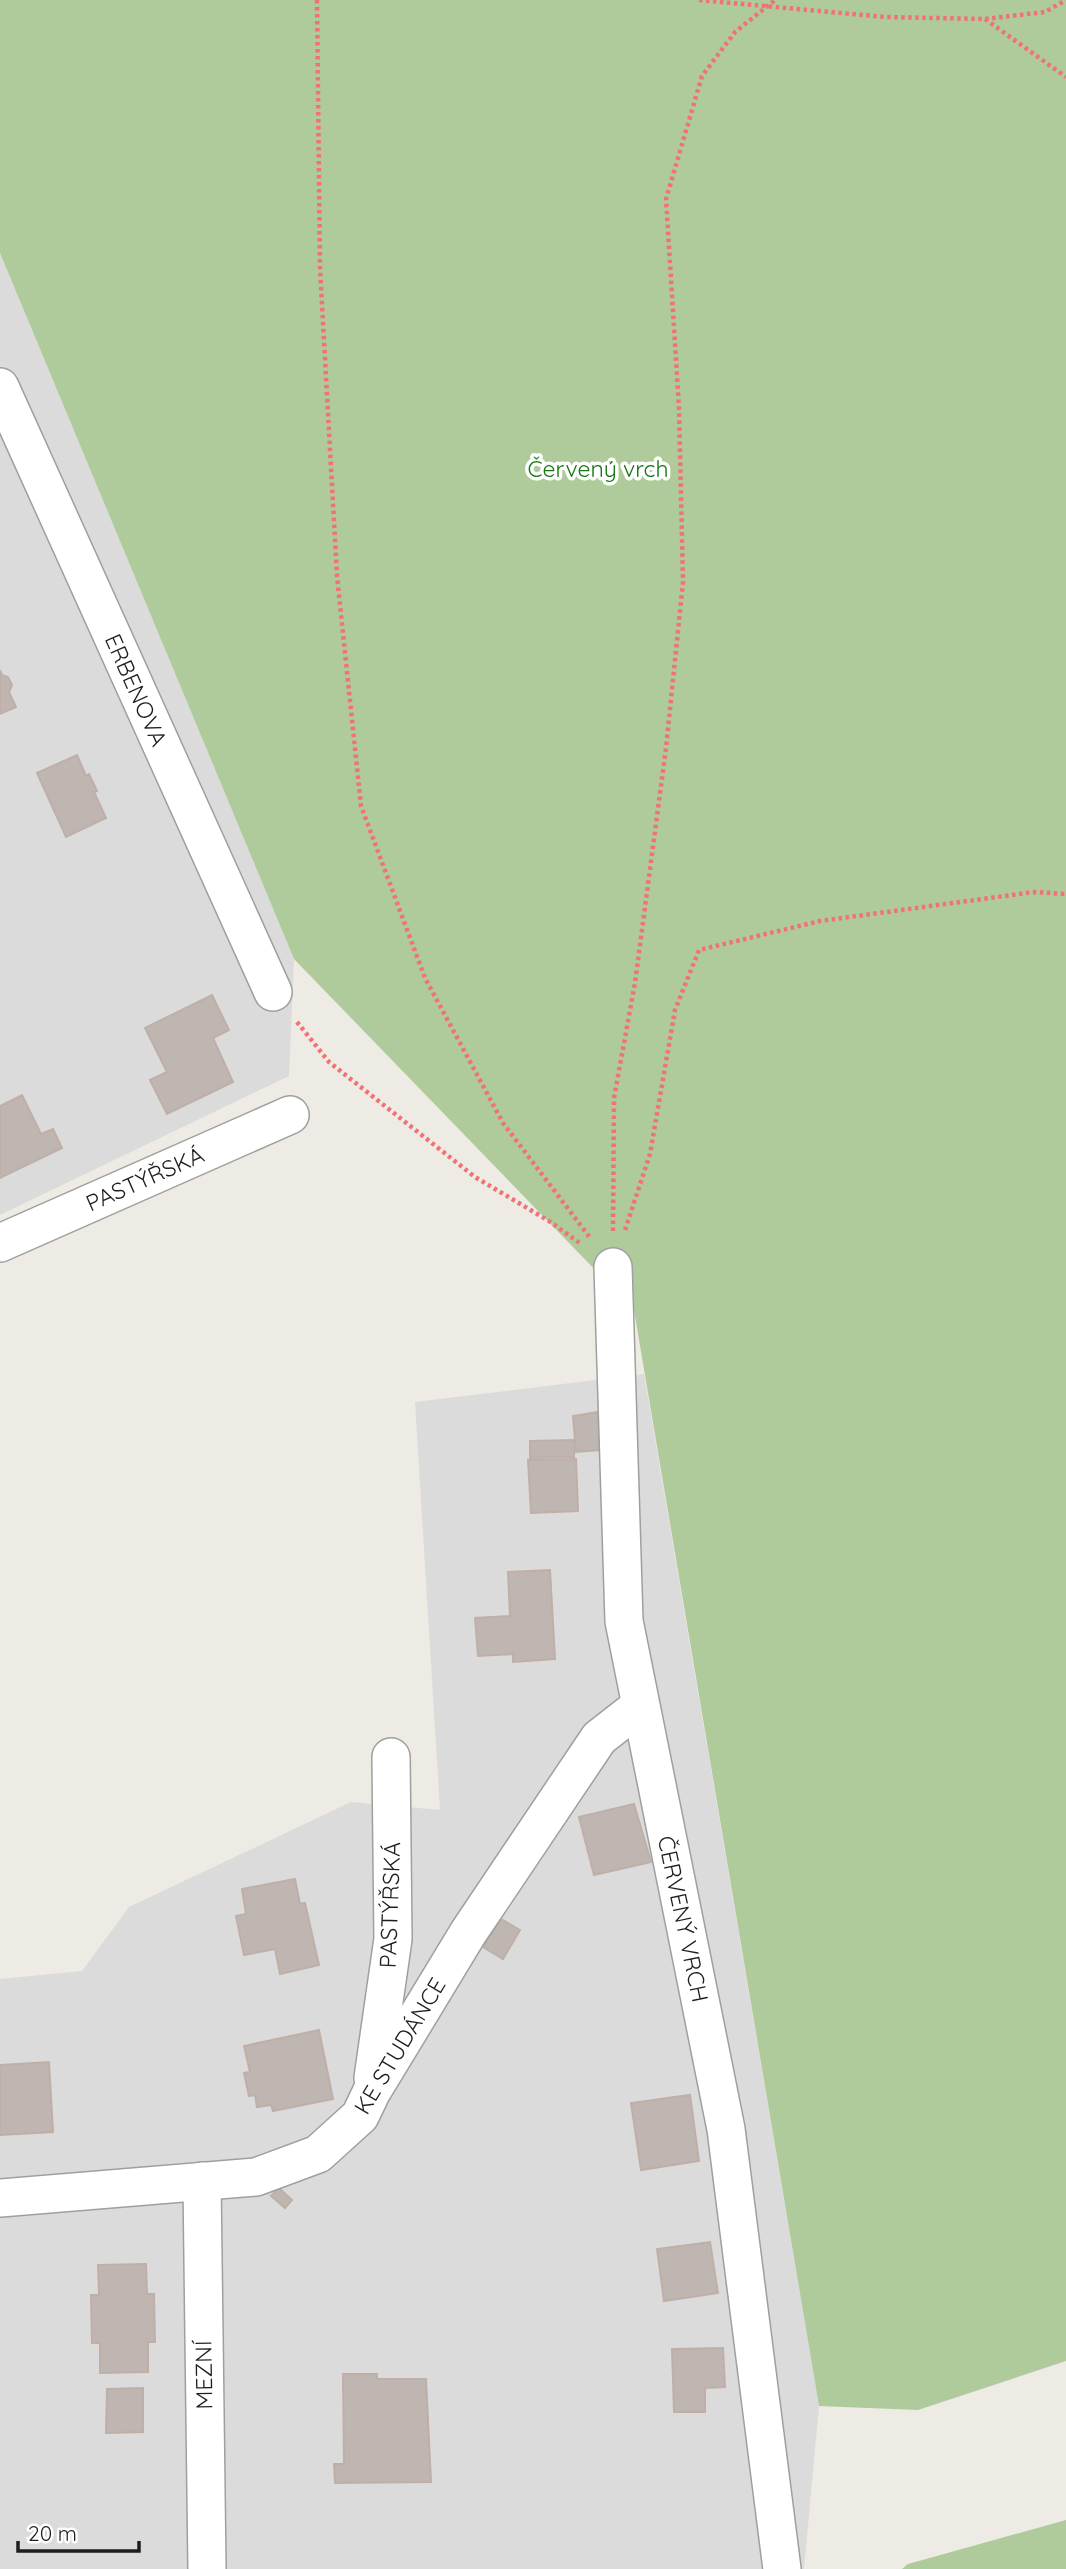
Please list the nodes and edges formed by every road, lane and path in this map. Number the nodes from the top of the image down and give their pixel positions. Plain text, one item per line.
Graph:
1 (317, 0) edge
2 (699, 0) edge
3 (775, 0) edge
4 (1066, 0) edge
5 (768, 6) junction
6 (985, 19) junction
7 (1066, 77) edge
8 (0, 387) edge
9 (1066, 894) edge
10 (273, 992) joint
11 (290, 1115) dead end
12 (0, 1243) edge
13 (613, 1267) junction
14 (639, 1706) junction
15 (391, 1757) dead end
16 (371, 2093) junction
17 (202, 2181) junction
18 (0, 2198) edge
19 (207, 2569) edge
20 (782, 2569) edge

1 - 13 path
2 - 5 path
3 - 5 path
4 - 6 path
5 - 6 path
5 - 13 path
6 - 7 path
8 - 10 street, ERBENOVA
9 - 13 path
10 - 13 path
11 - 12 street, PASTÝŘSKÁ
13 - 14 street, ČERVENÝ VRCH
14 - 16 street, KE STUDÁNCE
14 - 20 street, ČERVENÝ VRCH
15 - 16 street, PASTÝŘSKÁ
16 - 17 street, KE STUDÁNCE
17 - 18 street, KE STUDÁNCE
17 - 19 street, MEZNÍ

